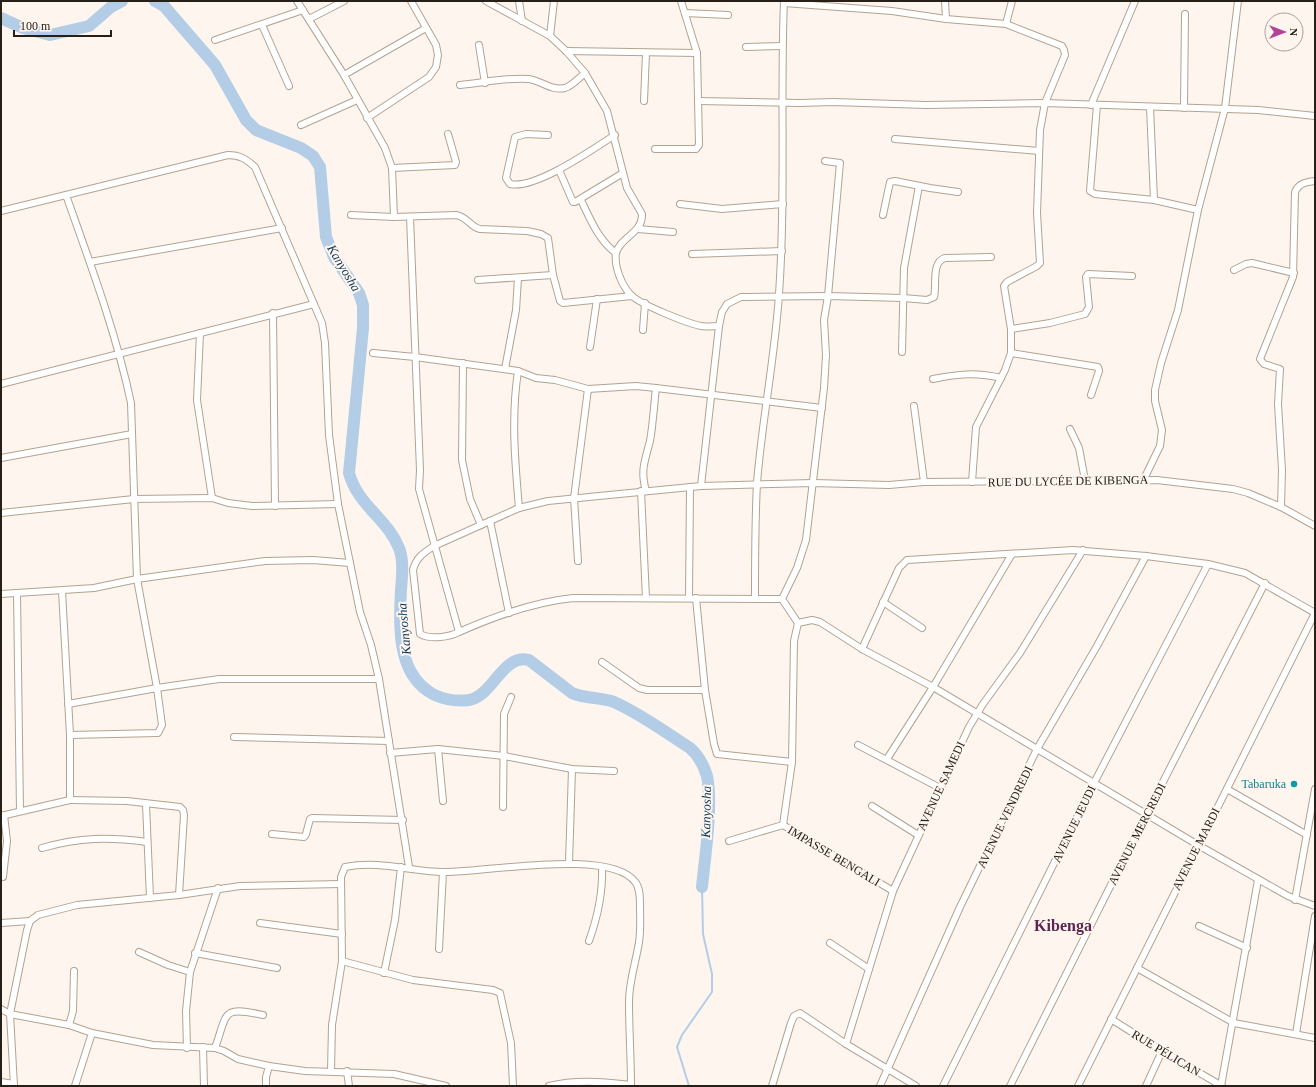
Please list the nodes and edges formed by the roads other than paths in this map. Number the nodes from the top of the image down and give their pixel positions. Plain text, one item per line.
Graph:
1 (297, 1) edge
2 (344, 1) edge
3 (411, 1) edge
4 (486, 1) edge
5 (519, 1) edge
6 (554, 1) edge
7 (681, 1) edge
8 (946, 1) edge
9 (1012, 1) edge
10 (1135, 1) edge
11 (1238, 1) edge
12 (784, 2) edge
13 (303, 10) junction
14 (685, 13) junction
15 (1185, 14) dead end
16 (728, 15) dead end
17 (309, 19) junction
18 (946, 19) junction
19 (522, 21) junction
20 (1006, 24) junction
21 (262, 25) junction
22 (426, 28) junction
23 (550, 36) junction
24 (215, 40) dead end
25 (479, 45) dead end
26 (782, 46) junction
27 (746, 47) dead end
28 (566, 51) junction
29 (646, 53) junction
30 (697, 53) junction
31 (584, 73) junction
32 (344, 75) junction
33 (485, 83) junction
34 (460, 85) dead end
35 (289, 86) dead end
36 (356, 100) junction
37 (644, 101) dead end
38 (698, 101) junction
39 (781, 102) junction
40 (1045, 103) junction
41 (1094, 105) junction
42 (1150, 107) junction
43 (1184, 108) junction
44 (1225, 108) junction
45 (1315, 116) edge
46 (367, 118) junction
47 (301, 125) dead end
48 (448, 134) dead end
49 (548, 135) dead end
50 (615, 135) junction
51 (895, 139) dead end
52 (654, 150) dead end
53 (1039, 151) junction
54 (825, 161) dead end
55 (392, 168) junction
56 (559, 170) junction
57 (623, 173) junction
58 (1315, 181) edge
59 (919, 186) junction
60 (958, 192) dead end
61 (66, 195) junction
62 (581, 200) junction
63 (1154, 200) junction
64 (680, 204) dead end
65 (783, 204) junction
66 (1198, 210) junction
67 (1, 211) edge
68 (351, 215) dead end
69 (883, 215) dead end
70 (394, 217) junction
71 (410, 217) junction
72 (282, 228) junction
73 (638, 229) junction
74 (673, 232) dead end
75 (782, 251) junction
76 (616, 253) junction
77 (692, 254) dead end
78 (991, 257) dead end
79 (90, 262) junction
80 (1234, 270) dead end
81 (1294, 273) junction
82 (553, 275) junction
83 (1132, 276) dead end
84 (518, 278) junction
85 (478, 280) dead end
86 (632, 296) junction
87 (828, 296) junction
88 (779, 297) junction
89 (903, 298) junction
90 (597, 299) junction
91 (645, 303) junction
92 (314, 304) junction
93 (273, 313) junction
94 (719, 326) junction
95 (643, 330) dead end
96 (1011, 330) junction
97 (200, 333) junction
98 (590, 347) dead end
99 (902, 352) dead end
100 (1011, 353) junction
101 (118, 354) junction
102 (373, 354) dead end
103 (415, 356) junction
104 (463, 363) junction
105 (505, 369) junction
106 (518, 371) junction
107 (1001, 378) junction
108 (933, 379) dead end
109 (1, 384) edge
110 (656, 388) junction
111 (588, 389) junction
112 (711, 394) junction
113 (1091, 395) dead end
114 (766, 402) junction
115 (914, 406) dead end
116 (822, 408) junction
117 (1070, 429) dead end
118 (132, 434) junction
119 (1, 458) edge
120 (1144, 479) junction
121 (1085, 480) junction
122 (924, 482) junction
123 (972, 482) junction
124 (813, 483) junction
125 (757, 484) junction
126 (701, 486) junction
127 (690, 487) junction
128 (643, 491) junction
129 (212, 498) junction
130 (574, 498) junction
131 (134, 500) junction
132 (338, 504) junction
133 (275, 506) junction
134 (1281, 507) junction
135 (519, 508) junction
136 (1, 513) edge
137 (490, 521) junction
138 (481, 525) junction
139 (1315, 526) edge
140 (434, 546) junction
141 (1083, 550) junction
142 (1012, 554) junction
143 (1146, 556) junction
144 (578, 561) dead end
145 (350, 563) junction
146 (1208, 564) junction
147 (137, 579) junction
148 (1264, 583) junction
149 (62, 591) junction
150 (16, 593) junction
151 (1, 594) edge
152 (646, 598) junction
153 (692, 598) junction
154 (755, 598) junction
155 (782, 599) junction
156 (883, 602) junction
157 (509, 613) junction
158 (1315, 613) edge
159 (798, 623) junction
160 (922, 628) dead end
161 (459, 632) junction
162 (862, 650) junction
163 (602, 662) dead end
164 (379, 679) junction
165 (933, 687) junction
166 (157, 688) junction
167 (705, 690) junction
168 (511, 697) dead end
169 (68, 704) junction
170 (976, 714) junction
171 (70, 735) junction
172 (234, 737) dead end
173 (389, 741) junction
174 (858, 744) dead end
175 (1038, 749) junction
176 (438, 750) junction
177 (390, 753) junction
178 (504, 756) junction
179 (887, 759) junction
180 (792, 762) junction
181 (572, 769) junction
182 (614, 771) dead end
183 (1094, 783) junction
184 (940, 788) junction
185 (1227, 789) junction
186 (1315, 789) edge
187 (70, 800) junction
188 (443, 801) dead end
189 (146, 804) junction
190 (872, 806) dead end
191 (503, 807) dead end
192 (20, 811) junction
193 (1146, 814) junction
194 (3, 816) edge
195 (403, 820) junction
196 (783, 826) junction
197 (272, 834) dead end
198 (918, 835) junction
199 (1307, 835) junction
200 (729, 841) dead end
201 (147, 842) junction
202 (1198, 846) junction
203 (42, 848) dead end
204 (569, 863) junction
205 (401, 867) junction
206 (602, 867) junction
207 (409, 868) junction
208 (443, 872) junction
209 (4, 877) dead end
210 (1258, 880) junction
211 (341, 884) junction
212 (218, 888) junction
213 (893, 891) junction
214 (179, 895) junction
215 (150, 898) junction
216 (1295, 900) junction
217 (1315, 906) edge
218 (1315, 916) edge
219 (30, 921) junction
220 (1, 923) edge
221 (260, 923) dead end
222 (1200, 926) dead end
223 (342, 934) junction
224 (590, 941) dead end
225 (830, 943) dead end
226 (1247, 948) junction
227 (439, 949) dead end
228 (139, 952) dead end
229 (195, 952) junction
230 (342, 961) junction
231 (277, 968) dead end
232 (1137, 968) junction
233 (869, 969) junction
234 (74, 971) dead end
235 (190, 972) junction
236 (384, 973) junction
237 (1, 1009) edge
238 (10, 1014) junction
239 (263, 1014) dead end
240 (1111, 1019) junction
241 (1234, 1023) junction
242 (69, 1025) junction
243 (92, 1033) junction
244 (1296, 1034) junction
245 (1315, 1038) edge
246 (846, 1044) junction
247 (187, 1048) junction
248 (202, 1048) junction
249 (215, 1048) junction
250 (1162, 1052) junction
251 (269, 1066) junction
252 (888, 1070) junction
253 (331, 1071) junction
254 (347, 1071) junction
255 (1, 1082) edge
256 (14, 1085) edge
257 (432, 1085) edge
258 (631, 1085) edge
259 (75, 1086) edge
260 (204, 1086) edge
261 (266, 1086) edge
262 (349, 1086) edge
263 (446, 1086) edge
264 (513, 1086) edge
265 (549, 1086) edge
266 (772, 1086) edge
267 (880, 1086) edge
268 (916, 1086) edge
269 (943, 1086) edge
270 (1010, 1086) edge
271 (1078, 1086) edge
272 (1146, 1086) edge
273 (1221, 1086) edge

1 - 13 street
2 - 17 street
3 - 22 street
4 - 19 street
5 - 19 street
6 - 23 street
7 - 14 street
8 - 18 street
9 - 20 street
10 - 41 street
11 - 44 street
12 - 18 street
12 - 26 street
13 - 17 street
13 - 21 street
14 - 16 street
14 - 30 street
15 - 43 street
17 - 32 street
18 - 20 street
19 - 23 street
20 - 40 street
21 - 24 street
21 - 35 street
22 - 32 street
22 - 46 street
23 - 28 street
25 - 33 street
26 - 27 street
26 - 39 street
28 - 29 street
28 - 31 street
29 - 30 street
29 - 37 street
30 - 38 street
31 - 33 street
31 - 50 street
32 - 36 street
33 - 34 street
36 - 46 street
36 - 47 street
38 - 39 street
38 - 52 street
39 - 40 street
39 - 65 street
40 - 41 street
40 - 53 street
41 - 42 street
41 - 63 street
42 - 43 street
42 - 63 street
43 - 44 street
44 - 45 street
44 - 66 street
46 - 55 street
48 - 55 street
49 - 56 street
50 - 56 street
50 - 57 street
51 - 53 street
53 - 96 street
54 - 87 street
55 - 70 street
56 - 62 street
57 - 62 street
57 - 73 street
58 - 81 street
59 - 60 street
59 - 69 street
59 - 89 street
61 - 67 street
61 - 72 street
61 - 79 street
62 - 76 street
63 - 66 street
64 - 65 street
65 - 75 street
66 - 120 street
68 - 70 street
70 - 71 street
71 - 82 street
71 - 103 street
72 - 79 street
72 - 92 street
73 - 74 street
73 - 76 street
75 - 77 street
75 - 88 street
76 - 86 street
78 - 89 street
79 - 101 street
80 - 81 street
81 - 134 street
82 - 84 street
82 - 90 street
83 - 96 street
84 - 85 street
84 - 105 street
86 - 90 street
86 - 91 street
87 - 88 street
87 - 89 street
87 - 116 street
88 - 94 street
88 - 114 street
89 - 99 street
90 - 98 street
91 - 94 street
91 - 95 street
92 - 93 street
92 - 132 street
93 - 97 street
93 - 133 street
94 - 112 street
96 - 100 street
97 - 101 street
97 - 129 street
100 - 107 street
100 - 113 street
101 - 109 street
101 - 118 street
102 - 103 street
103 - 104 street
103 - 140 street
104 - 105 street
104 - 138 street
105 - 106 street
106 - 111 street
106 - 135 street
107 - 108 street
107 - 123 street
110 - 111 street
110 - 112 street
110 - 128 street
111 - 130 street
112 - 114 street
112 - 126 street
114 - 116 street
114 - 125 street
115 - 122 street
116 - 124 street
117 - 121 street
118 - 119 street
118 - 131 street
120 - 121 street, RUE DU LYCÉE DE KIBENGA
120 - 134 street, RUE DU LYCÉE DE KIBENGA
121 - 123 street, RUE DU LYCÉE DE KIBENGA
122 - 123 street, RUE DU LYCÉE DE KIBENGA
122 - 124 street, RUE DU LYCÉE DE KIBENGA
124 - 125 street, RUE DU LYCÉE DE KIBENGA
124 - 155 street
125 - 126 street, RUE DU LYCÉE DE KIBENGA
125 - 154 street
126 - 127 street, RUE DU LYCÉE DE KIBENGA
127 - 128 street, RUE DU LYCÉE DE KIBENGA
127 - 153 street
128 - 130 street, RUE DU LYCÉE DE KIBENGA
128 - 152 street
129 - 131 street
129 - 133 street
130 - 135 street, RUE DU LYCÉE DE KIBENGA
130 - 144 street
131 - 136 street
131 - 147 street
132 - 133 street
132 - 145 street
134 - 139 street, RUE DU LYCÉE DE KIBENGA
135 - 137 street, RUE DU LYCÉE DE KIBENGA
137 - 138 street, RUE DU LYCÉE DE KIBENGA
137 - 157 street
138 - 140 street, RUE DU LYCÉE DE KIBENGA
140 - 161 street
140 - 161 street, RUE DU LYCÉE DE KIBENGA
141 - 142 street
141 - 143 street
141 - 170 street, AVENUE SAMEDI
142 - 156 street
142 - 165 street
143 - 146 street
143 - 175 street, AVENUE VENDREDI
145 - 147 street
145 - 164 street
146 - 148 street
146 - 183 street, AVENUE JEUDI
147 - 149 street
147 - 166 street
148 - 158 street
148 - 193 street, AVENUE MERCREDI
149 - 150 street
149 - 169 street
150 - 151 street
150 - 192 street
152 - 153 street
152 - 157 street
153 - 154 street
153 - 167 street
154 - 155 street
155 - 159 street
156 - 160 street
156 - 162 street
157 - 161 street
158 - 185 street, AVENUE MARDI
159 - 162 street
159 - 180 street
162 - 165 street
163 - 167 street
164 - 166 street
164 - 173 street
165 - 170 street
165 - 179 street
166 - 169 street
166 - 171 street
167 - 180 street
168 - 178 street
169 - 171 street
170 - 175 street
170 - 184 street, AVENUE SAMEDI
171 - 187 street
172 - 173 street
173 - 177 street
174 - 179 street
175 - 183 street
175 - 252 street, AVENUE VENDREDI
176 - 177 street
176 - 178 street
176 - 188 street
177 - 195 street
178 - 181 street
178 - 191 street
179 - 184 street
180 - 196 street
181 - 182 street
181 - 204 street
183 - 193 street
183 - 269 street, AVENUE JEUDI
184 - 198 street, AVENUE SAMEDI
185 - 199 street
185 - 202 street, AVENUE MARDI
186 - 199 street
187 - 189 street
187 - 192 street
189 - 201 street
189 - 214 street
190 - 198 street
192 - 194 street
193 - 202 street
193 - 270 street, AVENUE MERCREDI
194 - 209 street
195 - 197 street
195 - 207 street
196 - 200 street, IMPASSE BENGALI
196 - 213 street, IMPASSE BENGALI
198 - 213 street, AVENUE SAMEDI
199 - 216 street
201 - 203 street
201 - 215 street
202 - 210 street
202 - 232 street, AVENUE MARDI
204 - 206 street
204 - 208 street
205 - 207 street
205 - 211 street
205 - 236 street
206 - 224 street
206 - 258 street
207 - 208 street
208 - 227 street
210 - 216 street
210 - 226 street
211 - 212 street
211 - 223 street
212 - 214 street
212 - 229 street
213 - 233 street, AVENUE SAMEDI
214 - 215 street
215 - 219 street
216 - 217 street
218 - 244 street
219 - 220 street
219 - 238 street
221 - 223 street
222 - 226 street
223 - 230 street
225 - 233 street
226 - 241 street
228 - 235 street
229 - 231 street
229 - 235 street
230 - 236 street
230 - 253 street
232 - 240 street, AVENUE MARDI
232 - 241 street
233 - 246 street, AVENUE SAMEDI
234 - 242 street
235 - 247 street
236 - 264 street
237 - 238 street
238 - 242 street
238 - 256 street
239 - 249 street
240 - 250 street, RUE PÉLICAN
240 - 271 street, AVENUE MARDI
241 - 244 street
241 - 273 street
242 - 243 street
243 - 247 street
243 - 259 street
244 - 245 street
246 - 252 street
246 - 266 street
247 - 248 street
248 - 249 street
248 - 260 street
249 - 251 street
250 - 272 street
250 - 273 street, RUE PÉLICAN
251 - 253 street
251 - 261 street
252 - 267 street, AVENUE VENDREDI
252 - 268 street
253 - 254 street
254 - 257 street
254 - 262 street
255 - 256 street
257 - 263 street
258 - 265 street

